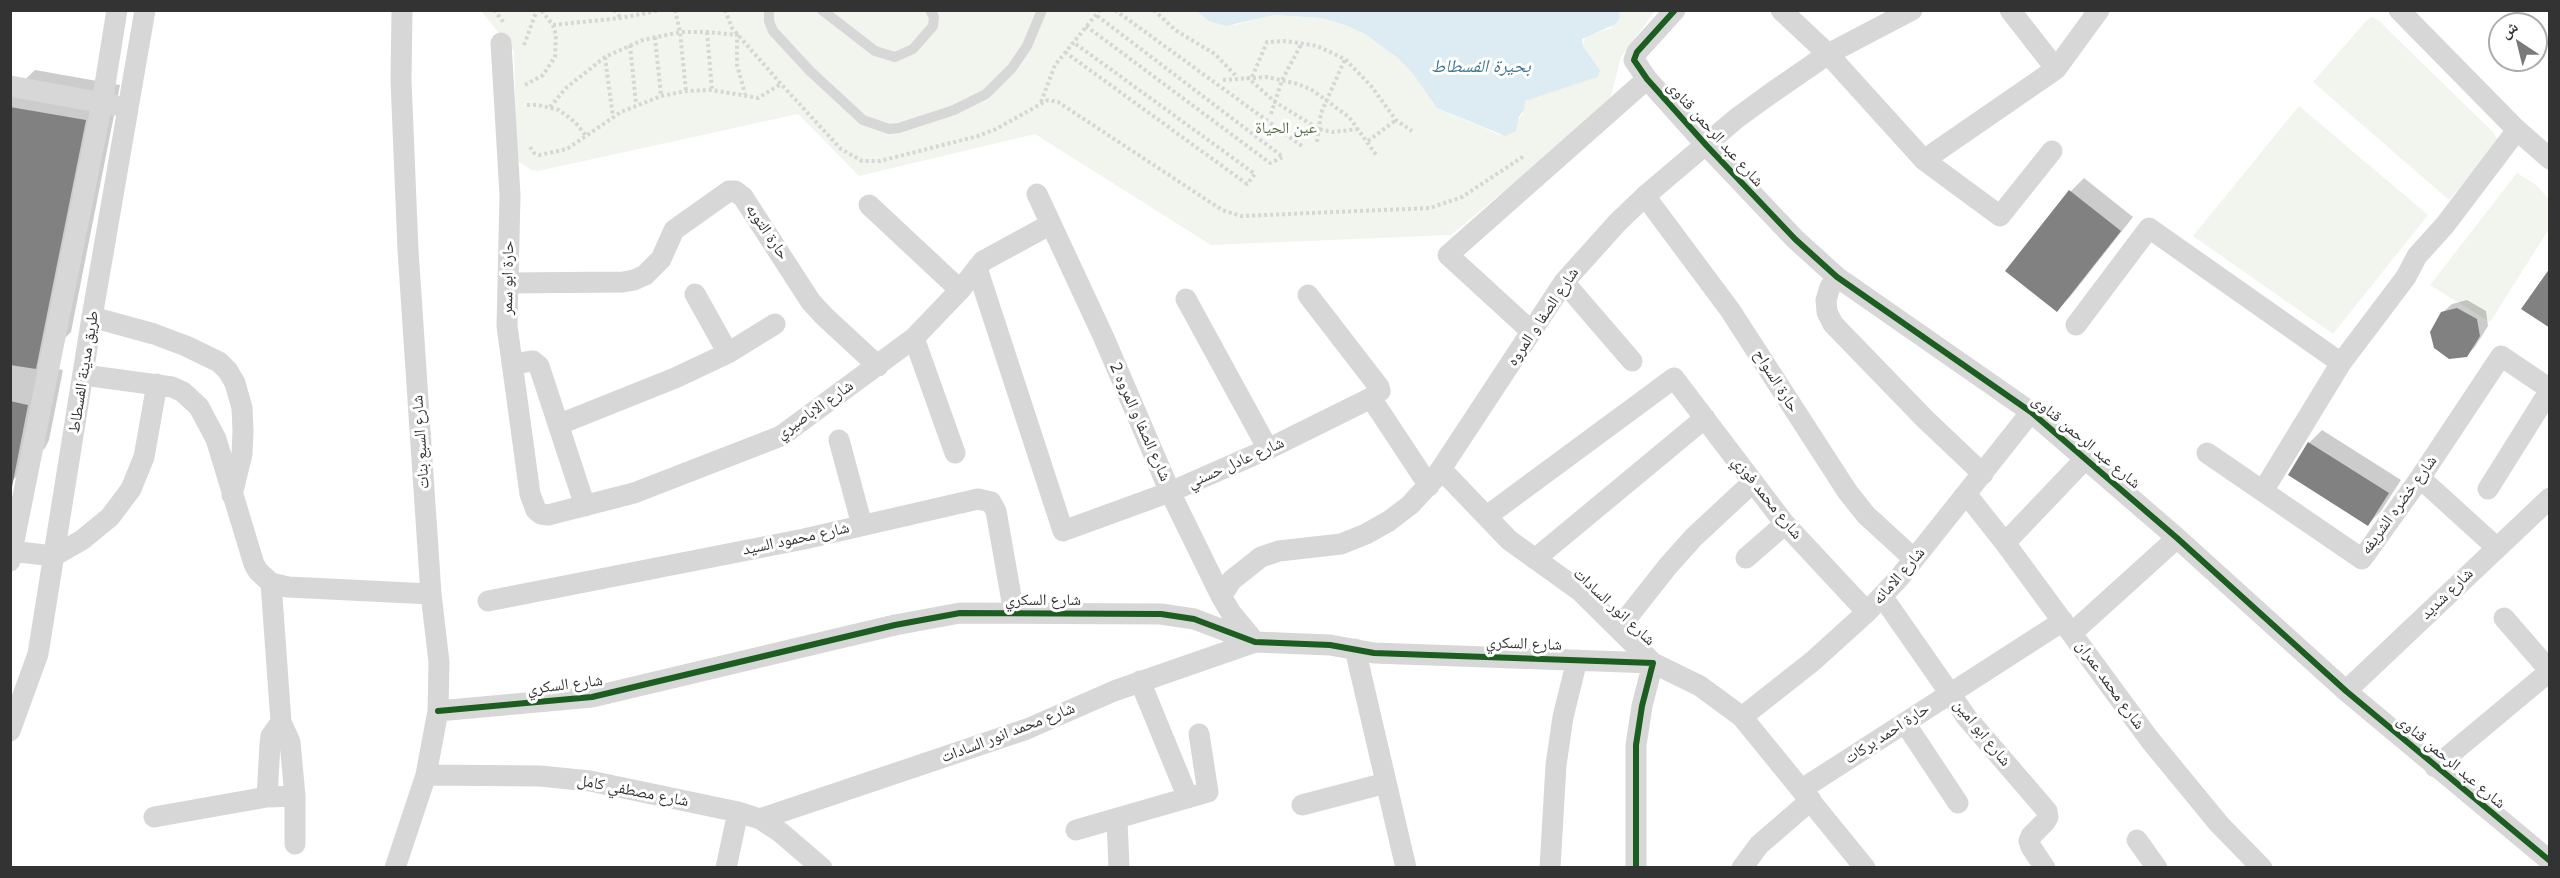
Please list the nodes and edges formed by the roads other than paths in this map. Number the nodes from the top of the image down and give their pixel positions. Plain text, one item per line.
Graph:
1 (117, 10) edge
2 (145, 10) edge
3 (402, 10) edge
4 (769, 10) edge
5 (822, 10) edge
6 (930, 10) edge
7 (1042, 10) edge
8 (1675, 10) edge
9 (1781, 10) edge
10 (1912, 10) edge
11 (2010, 10) edge
12 (2099, 10) edge
13 (2399, 10) edge
14 (501, 43) dead end
15 (1828, 54) junction
16 (2056, 69) junction
17 (1647, 80) junction
18 (10, 86) edge
19 (102, 103) junction
20 (129, 108) junction
21 (2517, 130) junction
22 (1706, 145) junction
23 (2052, 151) dead end
24 (2550, 159) edge
25 (1924, 160) junction
26 (1037, 194) dead end
27 (1645, 196) junction
28 (869, 205) dead end
29 (1051, 224) junction
30 (977, 268) junction
31 (1837, 277) junction
32 (1564, 282) junction
33 (508, 283) junction
34 (960, 290) junction
35 (695, 294) dead end
36 (1308, 295) dead end
37 (1186, 299) dead end
38 (92, 317) junction
39 (775, 324) dead end
40 (2076, 325) dead end
41 (1532, 332) junction
42 (914, 338) junction
43 (728, 352) junction
44 (1632, 361) dead end
45 (2340, 363) junction
46 (512, 364) junction
47 (878, 366) junction
48 (84, 375) junction
49 (157, 384) junction
50 (2550, 389) edge
51 (1371, 398) junction
52 (2031, 412) junction
53 (1705, 418) junction
54 (560, 424) junction
55 (840, 440) dead end
56 (1268, 449) junction
57 (955, 453) dead end
58 (2207, 453) dead end
59 (2086, 458) junction
60 (1983, 474) junction
61 (1435, 477) junction
62 (2420, 478) junction
63 (1752, 483) junction
64 (2488, 489) dead end
65 (2263, 491) junction
66 (1170, 492) junction
67 (1967, 495) junction
68 (232, 496) junction
69 (2550, 498) edge
70 (585, 506) junction
71 (536, 510) joint
72 (1487, 516) junction
73 (1785, 524) junction
74 (862, 525) junction
75 (2177, 538) junction
76 (2005, 543) junction
77 (2496, 547) junction
78 (11, 554) edge
79 (54, 556) junction
80 (1746, 558) dead end
81 (1535, 559) junction
82 (1914, 559) junction
83 (271, 582) junction
84 (431, 594) junction
85 (1221, 596) junction
86 (1882, 596) junction
87 (488, 601) dead end
88 (1867, 612) junction
89 (1014, 613) junction
90 (2504, 618) dead end
91 (2068, 627) junction
92 (1619, 628) junction
93 (1255, 642) junction
94 (1355, 649) junction
95 (1577, 660) junction
96 (1653, 663) junction
97 (2549, 671) edge
98 (1140, 681) junction
99 (2346, 691) junction
100 (1949, 694) junction
101 (438, 711) junction
102 (1742, 717) junction
103 (280, 722) junction
104 (1905, 723) junction
105 (10, 731) edge
106 (1199, 734) dead end
107 (2435, 767) junction
108 (426, 776) junction
109 (1386, 783) junction
110 (1806, 794) junction
111 (295, 796) junction
112 (267, 797) junction
113 (1188, 798) junction
114 (1958, 803) dead end
115 (1302, 805) dead end
116 (738, 812) junction
117 (154, 817) dead end
118 (760, 819) junction
119 (1117, 819) junction
120 (1076, 830) dead end
121 (2137, 840) dead end
122 (295, 844) dead end
123 (2550, 861) edge
124 (395, 867) edge
125 (726, 867) edge
126 (822, 867) edge
127 (1119, 867) edge
128 (1406, 867) edge
129 (1550, 867) edge
130 (1636, 867) edge
131 (1742, 867) edge
132 (1865, 867) edge
133 (2044, 867) edge
134 (2157, 867) edge
135 (2262, 867) edge

1 - 19 street, طريق مدينة الفسطاط
2 - 20 street, طريق مدينة الفسطاط
3 - 84 street, شارع السبع بنات
4 - 7 lane
5 - 6 lane
8 - 17 street, شارع عبد الرحمن قناوى
9 - 15 street
10 - 15 street, شارع الصفا و المروه
11 - 16 street
12 - 16 street
13 - 21 street
14 - 33 street, حارة ابو سمر
15 - 22 street, شارع الصفا و المروه
15 - 25 street
16 - 25 street
17 - 22 street, شارع عبد الرحمن قناوى
17 - 41 street
18 - 19 street
19 - 20 street
19 - 78 street, طريق مدينة الفسطاط
20 - 38 street, طريق مدينة الفسطاط
21 - 24 street
21 - 45 street
22 - 27 street, شارع الصفا و المروه
22 - 31 street, شارع عبد الرحمن قناوى
23 - 25 street
26 - 29 street, شارع الصفا و المروه 2
27 - 32 street, شارع الصفا و المروه
27 - 82 street, حارة السواح
28 - 34 street
29 - 30 street, شارع الاباصيري
29 - 66 street, شارع الصفا و المروه 2
30 - 34 street, شارع الاباصيري
30 - 66 street, شارع عادل حسني
31 - 52 street, شارع عبد الرحمن قناوى
31 - 60 street
32 - 41 street, شارع الصفا و المروه
32 - 44 street
33 - 46 street, حارة ابو سمر
33 - 47 street, حارة التوبه
34 - 42 street, شارع الاباصيري
35 - 43 street
36 - 51 street
37 - 56 street
38 - 48 street, طريق مدينة الفسطاط
38 - 68 street
39 - 43 street
40 - 45 street
41 - 61 street, شارع الصفا و المروه
42 - 47 street, شارع الاباصيري
42 - 57 street
43 - 54 street
45 - 65 street
46 - 54 street
46 - 71 street, حارة ابو سمر
47 - 70 street, شارع الاباصيري
48 - 49 street
48 - 79 street, طريق مدينة الفسطاط
49 - 68 street
49 - 79 street
50 - 62 street, شارع خضره الشريفه
50 - 64 street
51 - 56 street, شارع عادل حسني
51 - 61 street, شارع انور السادات
52 - 59 street, شارع عبد الرحمن قناوى
52 - 60 street, شارع الامانه
53 - 63 street, شارع محمد فوزي
53 - 72 street, شارع محمد فوزي
53 - 81 street
54 - 70 street
55 - 74 street
56 - 66 street, شارع عادل حسني
58 - 65 street, شارع خضره الشريفه
59 - 75 street, شارع عبد الرحمن قناوى
59 - 76 street
60 - 67 street, شارع الامانه
61 - 72 street, شارع انور السادات
61 - 85 street, شارع الصفا و المروه
62 - 65 street, شارع خضره الشريفه
62 - 77 street
63 - 73 street, شارع محمد فوزي
63 - 92 street
66 - 85 street, شارع الصفا و المروه 2
67 - 76 street, شارع محمد عمران
67 - 82 street, شارع الامانه
68 - 83 street
69 - 77 street, شارع شديد
70 - 71 street, شارع الاباصيري
72 - 81 street, شارع انور السادات
73 - 80 street
73 - 88 street, شارع محمد فوزي
74 - 87 street, شارع محمود السيد
74 - 89 street, شارع محمود السيد
75 - 91 street, حارة احمد بركات
75 - 99 street, شارع عبد الرحمن قناوى
76 - 91 street, شارع محمد عمران
77 - 99 street, شارع شديد
78 - 79 street
79 - 105 street, طريق مدينة الفسطاط
81 - 92 street, شارع انور السادات
82 - 86 street, شارع الامانه
83 - 84 street
83 - 103 street
84 - 101 street, شارع السبع بنات
85 - 93 street, شارع الصفا و المروه 2
86 - 88 street, شارع الامانه
86 - 100 street, شارع ابو امين
88 - 102 street, شارع الامانه
89 - 93 street, شارع السكري
89 - 101 street, شارع السكري
90 - 97 street
91 - 100 street, حارة احمد بركات
91 - 135 street, شارع محمد عمران
92 - 96 street, شارع انور السادات
93 - 94 street, شارع السكري
93 - 98 street, شارع محمد انور السادات
94 - 95 street, شارع السكري
94 - 109 street
95 - 96 street, شارع السكري
95 - 129 street
96 - 102 street, شارع انور السادات
96 - 130 street
97 - 107 street
98 - 113 street
98 - 118 street, شارع محمد انور السادات
99 - 107 street, شارع عبد الرحمن قناوى
100 - 104 street, حارة احمد بركات
100 - 133 street, شارع ابو امين
101 - 108 street, شارع السبع بنات
102 - 110 street, شارع انور السادات
103 - 111 street
103 - 112 street
104 - 110 street, حارة احمد بركات
104 - 114 street
106 - 113 street
107 - 123 street, شارع عبد الرحمن قناوى
108 - 116 street, شارع مصطفي كامل
108 - 124 street, شارع السبع بنات
109 - 115 street
109 - 128 street
110 - 131 street, حارة احمد بركات
110 - 132 street, شارع انور السادات
111 - 112 street
111 - 122 street
112 - 117 street
113 - 119 street
116 - 118 street, شارع مصطفي كامل
116 - 125 street
118 - 126 street, شارع مصطفي كامل
119 - 120 street
119 - 127 street
121 - 134 street

